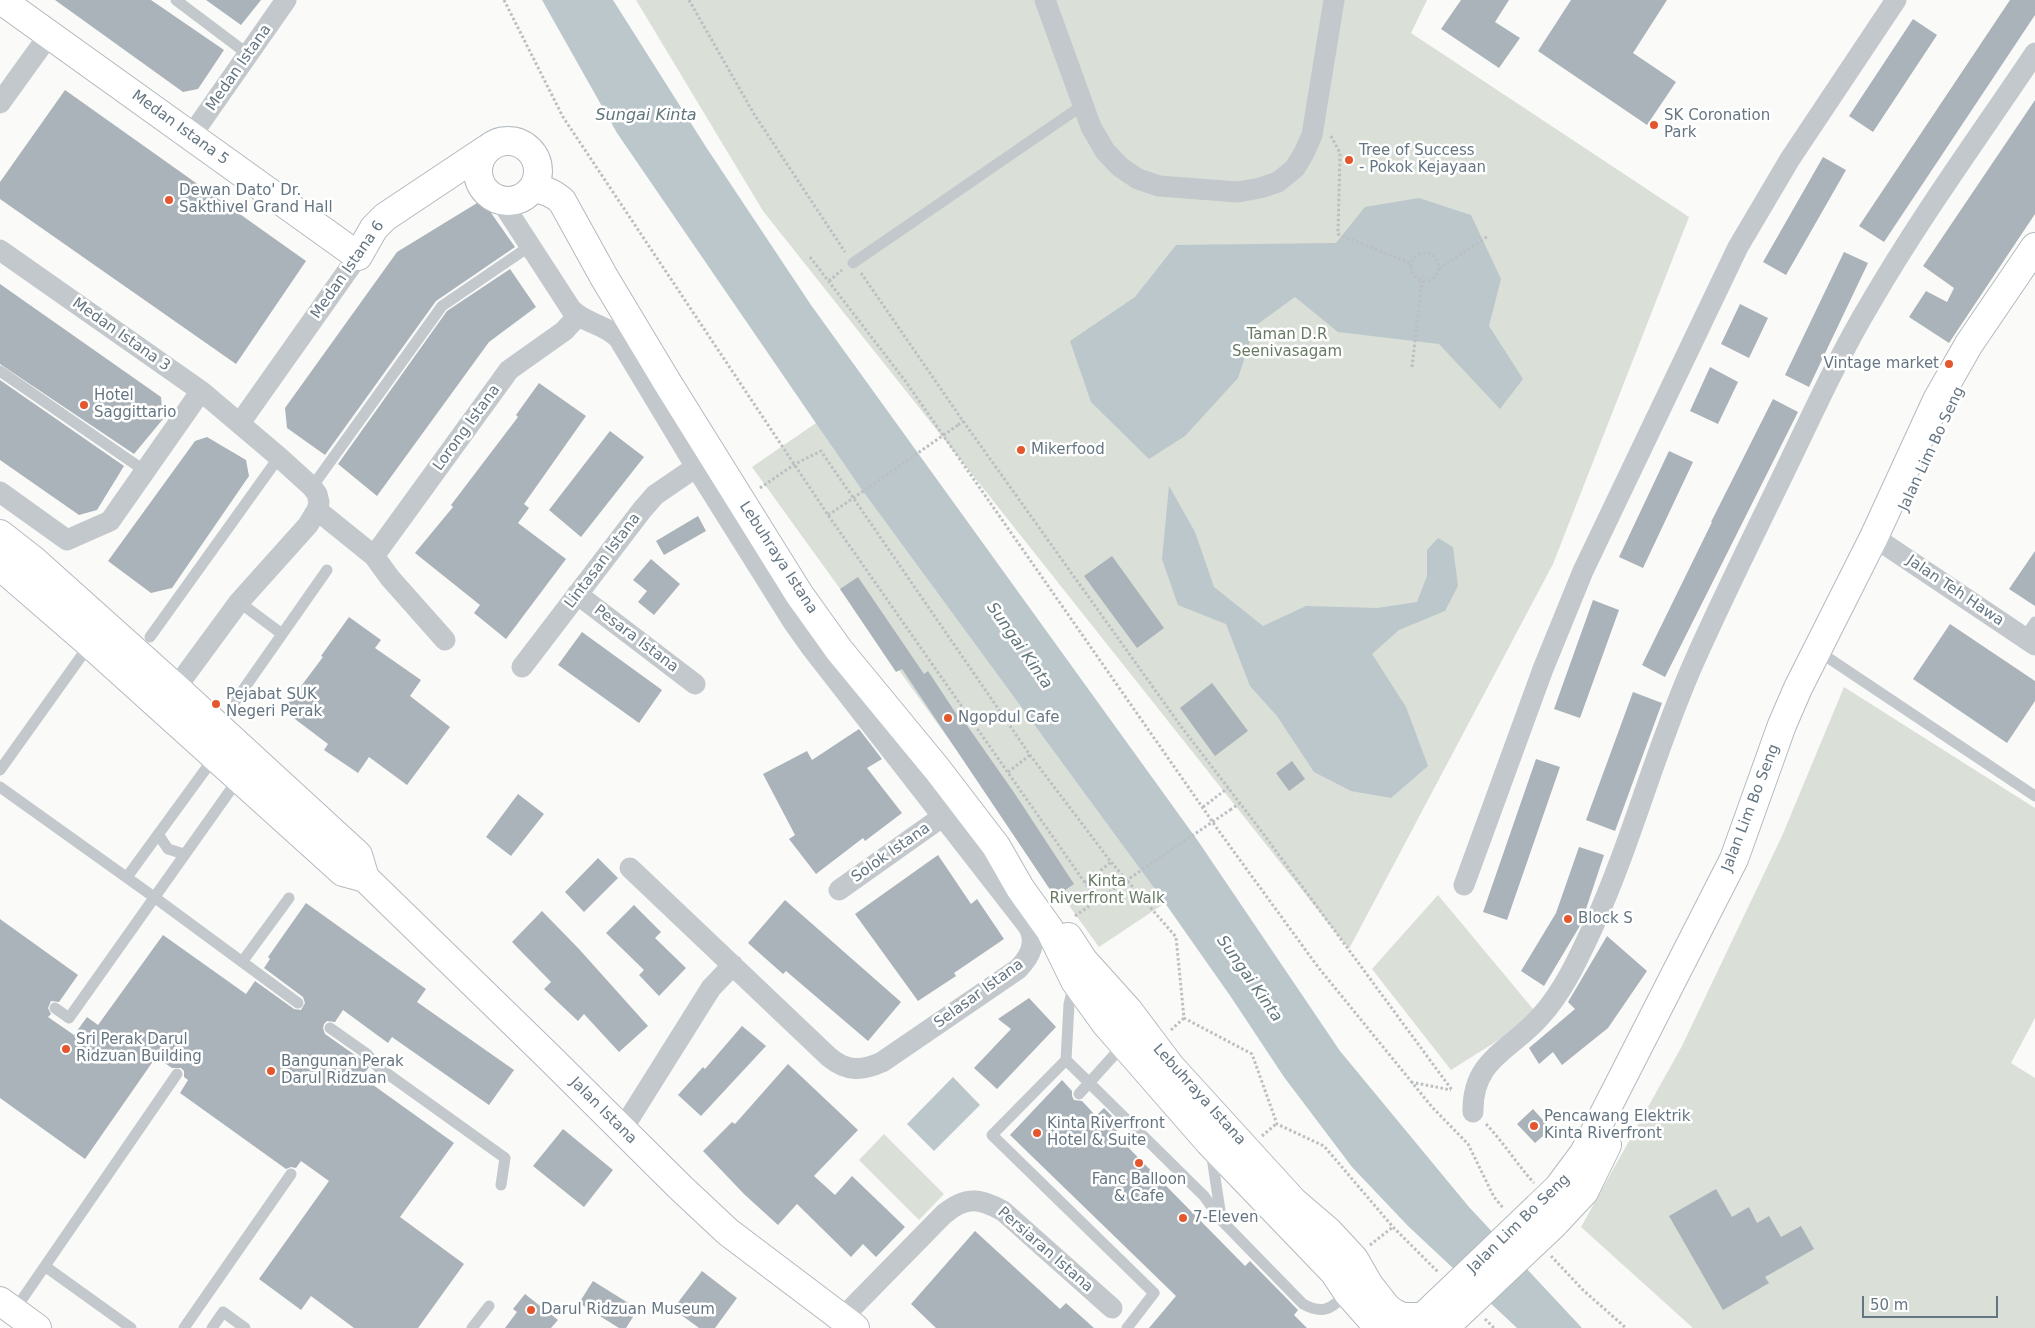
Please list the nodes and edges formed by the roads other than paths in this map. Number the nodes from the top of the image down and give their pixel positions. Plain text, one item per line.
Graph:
1 (1, 0) edge
2 (176, 0) edge
3 (286, 0) edge
4 (1045, 0) edge
5 (1334, 0) edge
6 (1896, 0) edge
7 (49, 35) junction
8 (2035, 53) edge
9 (249, 55) junction
10 (0, 103) edge
11 (1083, 105) junction
12 (191, 136) junction
13 (487, 149) junction
14 (536, 159) junction
15 (533, 188) junction
16 (492, 195) junction
17 (530, 246) junction
18 (2035, 247) edge
19 (590, 249) junction
20 (0, 250) edge
21 (358, 256) junction
22 (853, 262) road end
23 (2035, 271) edge
24 (578, 316) junction
25 (0, 371) edge
26 (201, 391) junction
27 (240, 423) junction
28 (279, 457) junction
29 (696, 466) junction
30 (145, 471) junction
31 (312, 487) junction
32 (0, 492) edge
33 (317, 510) junction
34 (1881, 541) junction
35 (3, 546) edge
36 (374, 556) junction
37 (327, 570) dead end
38 (578, 594) junction
39 (239, 602) junction
40 (282, 634) junction
41 (2031, 635) edge
42 (150, 637) dead end
43 (445, 640) dead end
44 (90, 644) junction
45 (1830, 659) junction
46 (522, 667) dead end
47 (695, 684) dead end
48 (168, 698) junction
49 (236, 700) dead end
50 (222, 747) junction
51 (246, 768) junction
52 (0, 770) edge
53 (0, 787) edge
54 (2035, 796) edge
55 (942, 817) junction
56 (158, 834) junction
57 (996, 846) junction
58 (184, 854) junction
59 (630, 868) dead end
60 (127, 877) junction
61 (1464, 885) dead end
62 (839, 890) dead end
63 (154, 897) junction
64 (290, 898) dead end
65 (242, 962) junction
66 (733, 965) junction
67 (1079, 970) junction
68 (298, 1003) dead end
69 (55, 1008) dead end
70 (330, 1028) dead end
71 (1120, 1041) junction
72 (1066, 1060) junction
73 (177, 1074) dead end
74 (1090, 1083) junction
75 (1079, 1094) dead end
76 (1473, 1112) road end
77 (622, 1130) junction
78 (1209, 1142) junction
79 (291, 1174) dead end
80 (501, 1186) dead end
81 (1294, 1202) junction
82 (1547, 1210) junction
83 (1222, 1221) junction
84 (46, 1267) junction
85 (1348, 1293) junction
86 (7, 1306) edge
87 (489, 1306) dead end
88 (1112, 1308) dead end
89 (1426, 1322) edge
90 (849, 1323) edge
91 (1131, 1326) edge
92 (37, 1328) edge
93 (131, 1328) edge
94 (184, 1328) edge
95 (212, 1328) edge
96 (245, 1328) edge
97 (472, 1328) edge
98 (1379, 1328) edge

1 - 7 main road, Medan Istana 5
2 - 9 lane
3 - 9 street, Medan Istana
4 - 11 street
5 - 11 street
6 - 61 street
7 - 10 street
7 - 12 main road, Medan Istana 5
8 - 76 street
9 - 12 street, Medan Istana
11 - 22 lane
12 - 21 main road, Medan Istana 5
13 - 14 main road
13 - 16 main road
13 - 21 main road, Medan Istana 6
14 - 15 main road
14 - 19 main road, Lebuhraya Istana
15 - 16 main road
15 - 19 main road, Lebuhraya Istana
16 - 17 street
16 - 21 main road
17 - 24 street
17 - 31 lane
18 - 34 main road, Jalan Lim Bo Seng
19 - 57 main road, Lebuhraya Istana
20 - 26 street, Medan Istana 3
21 - 27 street, Medan Istana 6
23 - 34 main road, Jalan Lim Bo Seng
24 - 29 street, Selasar Istana
24 - 36 street, Lorong Istana
25 - 30 lane
26 - 27 street, Medan Istana 3
26 - 30 street
27 - 28 street, Medan Istana 3
28 - 31 street, Medan Istana 3
28 - 42 lane
29 - 38 street, Lintasan Istana
29 - 55 street, Selasar Istana
30 - 32 street
31 - 33 street
33 - 36 street
33 - 39 street
34 - 41 street, Jalan Teh Hawa
34 - 45 main road, Jalan Lim Bo Seng
34 - 82 main road, Jalan Lim Bo Seng
35 - 44 main road
35 - 48 main road
36 - 43 street
37 - 40 lane
38 - 46 street, Lintasan Istana
38 - 47 street, Pesara Istana
39 - 40 lane
39 - 48 street
40 - 49 lane
44 - 48 main road
44 - 52 lane
45 - 54 lane
45 - 82 main road, Jalan Lim Bo Seng
48 - 50 main road
50 - 51 main road
50 - 56 lane
51 - 58 lane
51 - 77 main road, Jalan Istana
53 - 60 lane
55 - 62 street, Solok Istana
55 - 66 street, Selasar Istana
56 - 58 lane
56 - 60 lane
57 - 67 main road, Lebuhraya Istana
57 - 67 main road, Lebuhraya Istana
58 - 63 lane
59 - 66 street
60 - 63 lane
63 - 65 lane
63 - 69 lane
64 - 65 lane
65 - 68 lane
66 - 77 street
67 - 71 main road
67 - 72 lane
67 - 81 main road, Lebuhraya Istana
70 - 80 lane
71 - 74 lane
71 - 78 main road, Lebuhraya Istana
72 - 74 lane
72 - 91 lane
73 - 84 lane
74 - 75 lane
74 - 83 lane
77 - 90 main road, Jalan Istana
78 - 83 lane
78 - 85 main road, Lebuhraya Istana
79 - 94 lane
81 - 85 main road
81 - 89 main road, Lebuhraya Istana
82 - 89 main road, Jalan Lim Bo Seng, bridge
83 - 85 lane
84 - 86 lane
84 - 93 lane
85 - 98 main road, Lebuhraya Istana
86 - 92 main road
87 - 97 lane
88 - 90 street, Persiaran Istana
95 - 96 lane

